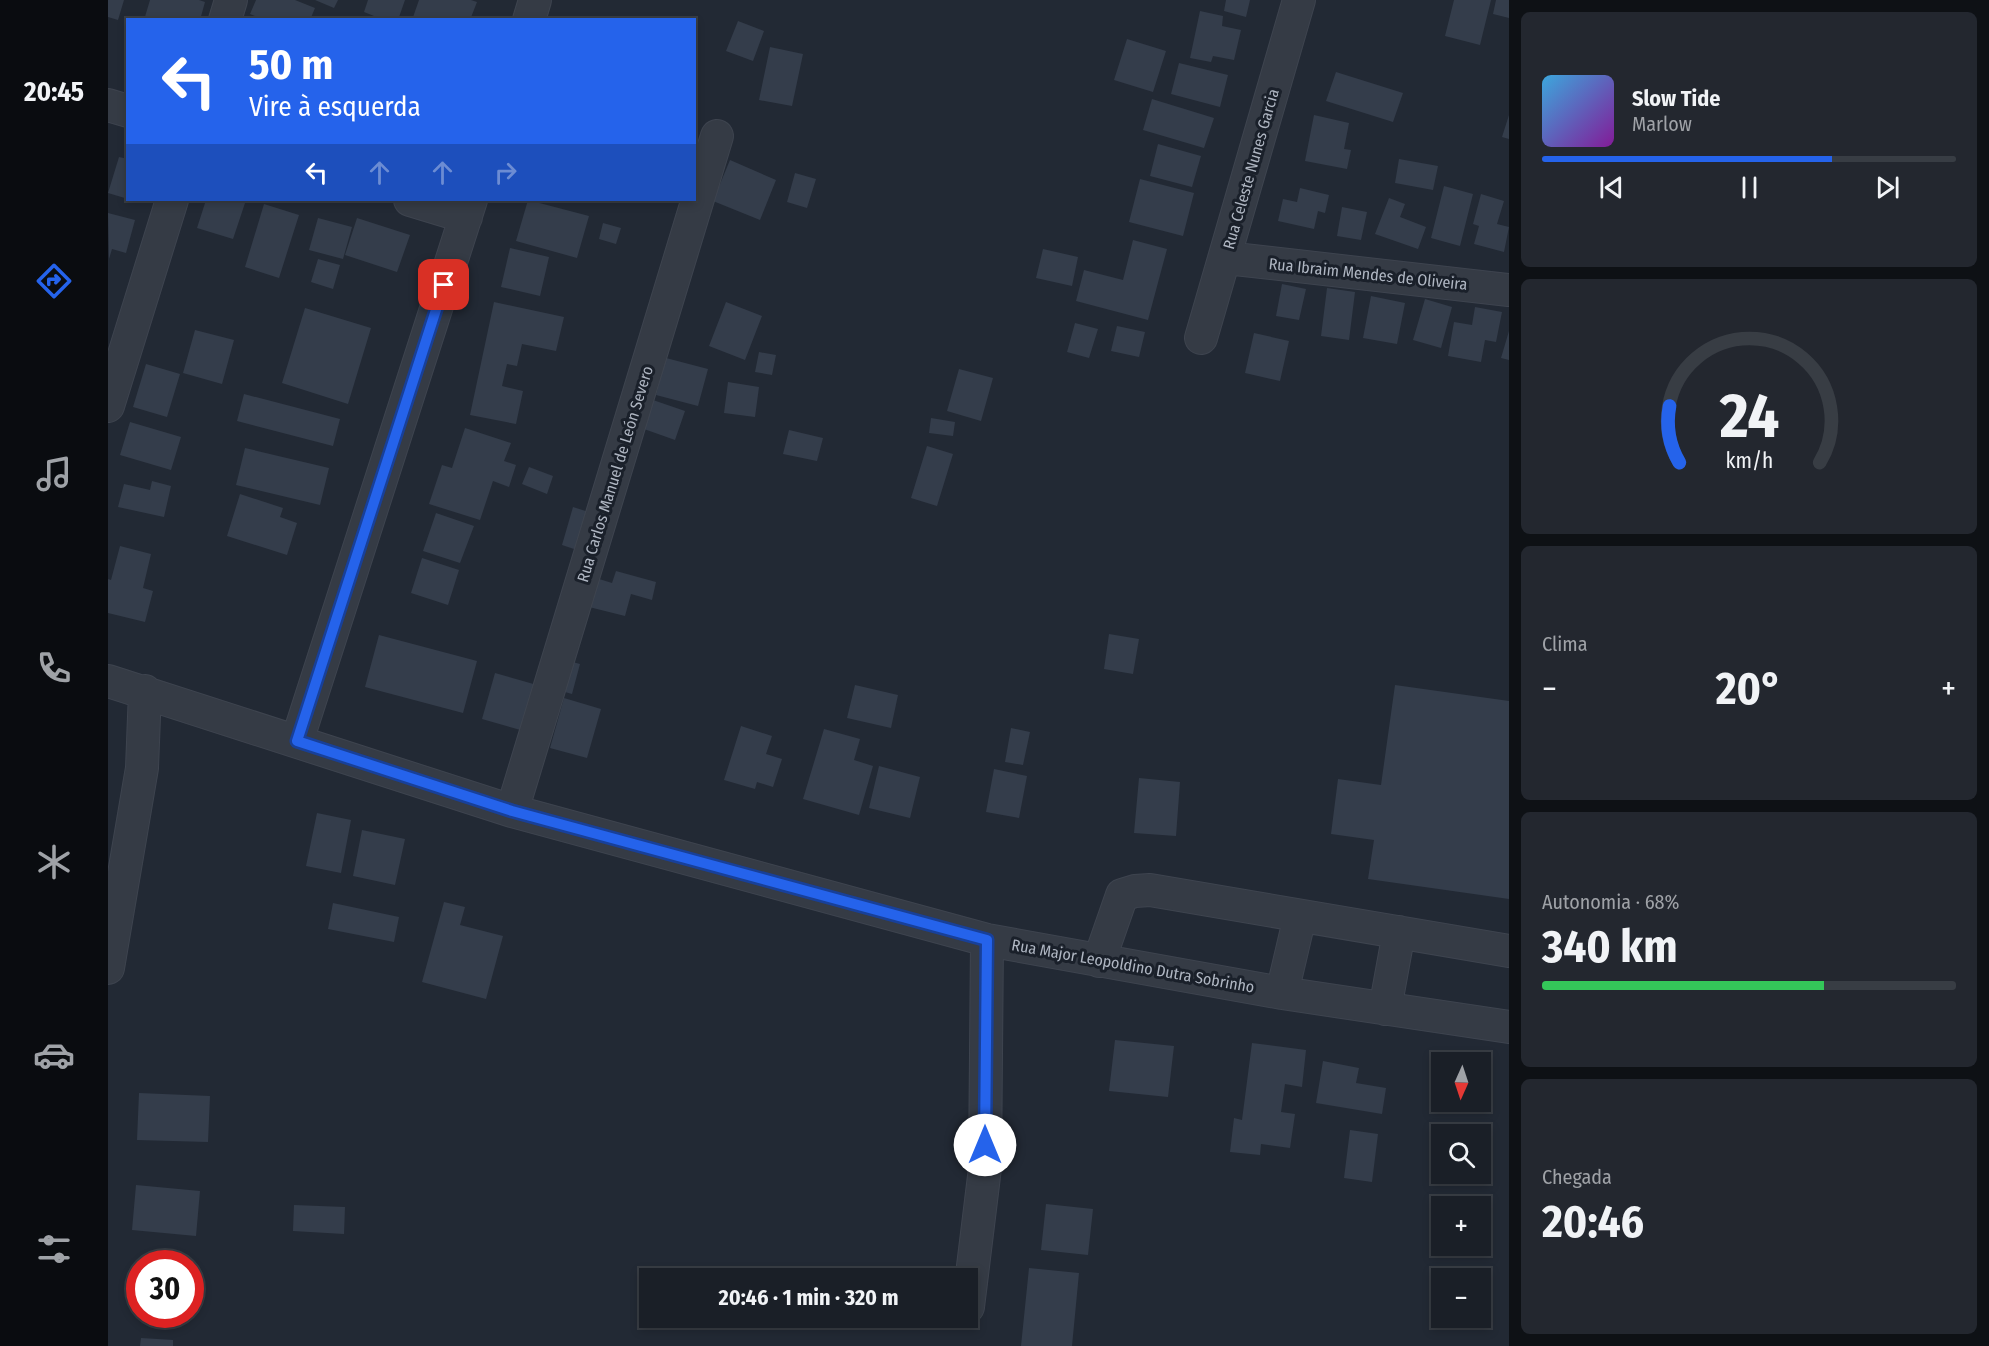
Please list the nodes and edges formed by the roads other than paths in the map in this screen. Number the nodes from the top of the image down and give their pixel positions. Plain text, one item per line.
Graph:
1 (231, 0) edge
2 (535, 0) edge
3 (1299, 0) edge
4 (226, 18) edge
5 (530, 18) edge
6 (108, 105) edge
7 (126, 110) edge
8 (717, 136) dead end
9 (172, 201) edge
10 (417, 201) edge
11 (469, 208) edge
12 (1226, 258) junction
13 (1509, 290) edge
14 (1201, 338) dead end
15 (108, 406) edge
16 (108, 681) edge
17 (145, 692) junction
18 (297, 741) junction
19 (512, 811) junction
20 (1300, 916) junction
21 (1399, 932) junction
22 (987, 940) junction
23 (1509, 951) edge
24 (1099, 962) junction
25 (108, 968) edge
26 (1282, 993) junction
27 (1385, 1009) junction
28 (1509, 1027) edge
29 (973, 1268) edge

1 - 4 street
2 - 5 street
3 - 12 street, Rua Celeste Nunes Garcia
6 - 7 street
8 - 19 street, Rua Carlos Manuel de León Severo
9 - 15 street
10 - 11 street
11 - 18 street
12 - 13 street, Rua Ibraim Mendes de Oliveira
12 - 14 street, Rua Celeste Nunes Garcia
16 - 17 street, Rua Major Leopoldino Dutra Sobrinho
17 - 18 street, Rua Major Leopoldino Dutra Sobrinho
17 - 25 street
18 - 19 street, Rua Major Leopoldino Dutra Sobrinho
19 - 22 street, Rua Major Leopoldino Dutra Sobrinho
20 - 21 street
20 - 24 street
20 - 26 street
21 - 23 street
21 - 27 street
22 - 24 street, Rua Major Leopoldino Dutra Sobrinho
22 - 29 street
24 - 26 street, Rua Major Leopoldino Dutra Sobrinho
26 - 27 street, Rua Major Leopoldino Dutra Sobrinho
27 - 28 street, Rua Major Leopoldino Dutra Sobrinho

